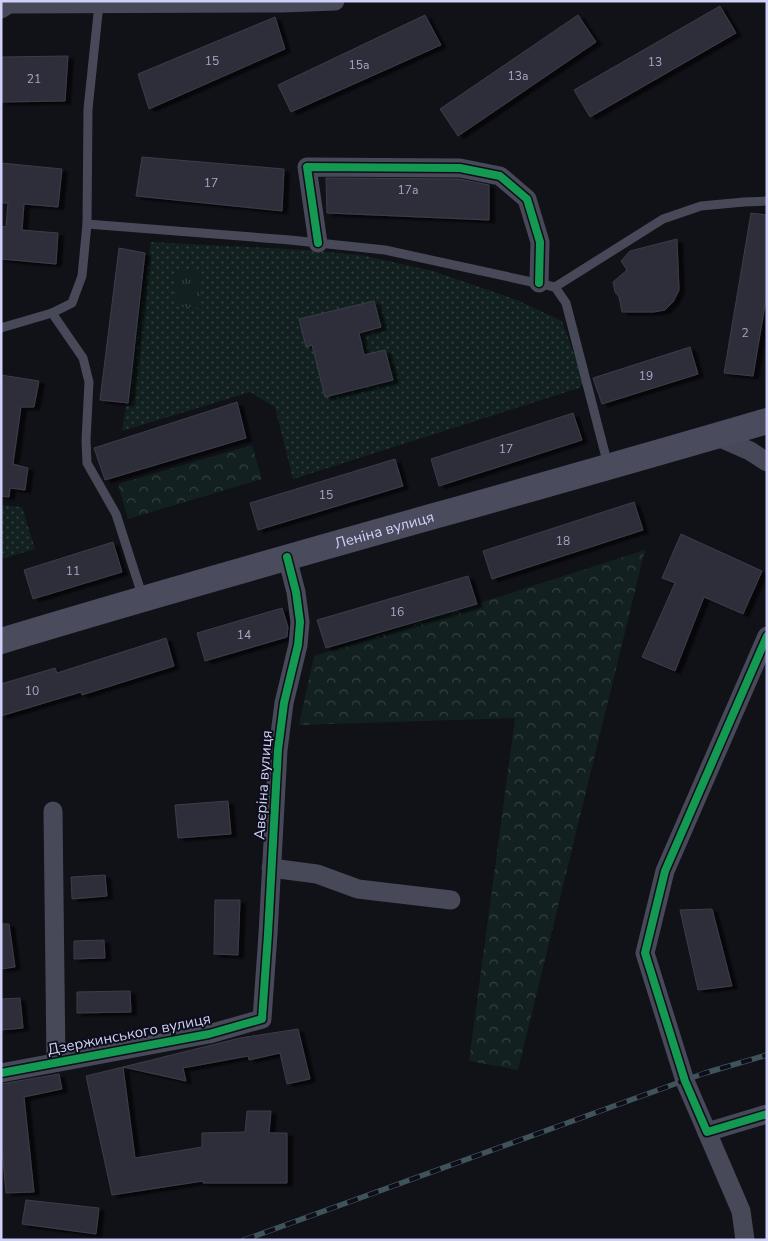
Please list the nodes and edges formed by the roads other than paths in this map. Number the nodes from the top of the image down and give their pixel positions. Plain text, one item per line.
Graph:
1 (335, 1) edge
2 (75, 3) edge
3 (99, 4) junction
4 (1, 9) edge
5 (767, 201) edge
6 (87, 224) junction
7 (318, 243) junction
8 (547, 285) junction
9 (52, 313) junction
10 (1, 328) edge
11 (767, 421) edge
12 (716, 436) junction
13 (767, 462) edge
14 (609, 468) junction
15 (287, 557) junction
16 (143, 598) junction
17 (767, 636) edge
18 (1, 641) edge
19 (53, 811) dead end
20 (271, 868) junction
21 (451, 900) dead end
22 (262, 1019) joint
23 (56, 1062) junction
24 (1, 1073) edge
25 (767, 1114) edge
26 (707, 1132) junction
27 (745, 1240) edge

1 - 3 street
2 - 3 street
2 - 4 street
3 - 6 lane
5 - 8 lane
6 - 7 lane
6 - 9 lane
7 - 8 lane
7 - 8 street
8 - 14 lane
9 - 10 lane
9 - 16 lane
11 - 12 main road, Леніна вулиця
12 - 13 street
12 - 14 main road, Леніна вулиця
14 - 15 main road, Леніна вулиця
15 - 16 main road, Леніна вулиця
15 - 20 street, Авєріна вулиця
16 - 18 main road, Леніна вулиця
17 - 26 street
19 - 23 street
20 - 21 street
20 - 22 street, Авєріна вулиця
22 - 23 street, Дзержинського вулиця
23 - 24 street, Дзержинського вулиця
25 - 26 street
26 - 27 street

